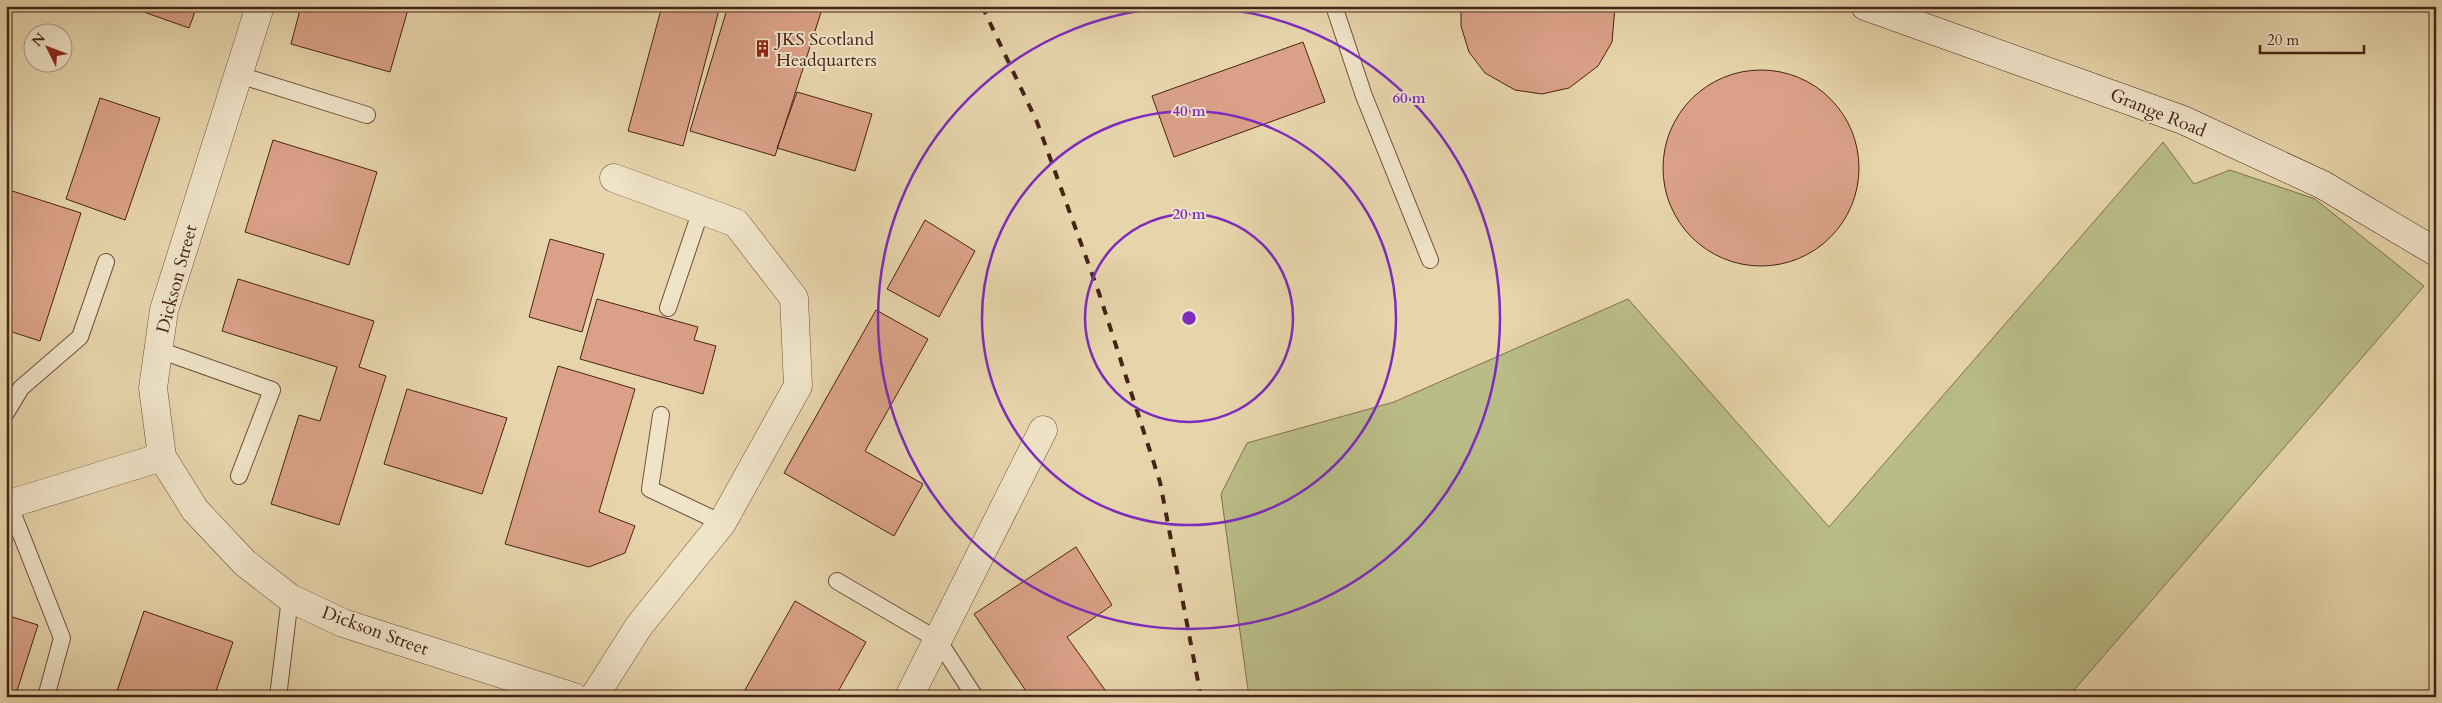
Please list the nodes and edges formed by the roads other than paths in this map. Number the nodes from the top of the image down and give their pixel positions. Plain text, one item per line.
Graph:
1 (260, 6) edge
2 (1334, 6) edge
3 (1865, 6) edge
4 (239, 75) junction
5 (367, 115) dead end
6 (614, 178) dead end
7 (701, 210) junction
8 (2436, 252) edge
9 (1430, 260) dead end
10 (106, 262) dead end
11 (668, 308) dead end
12 (158, 350) junction
13 (6, 412) edge
14 (660, 415) dead end
15 (1043, 430) dead end
16 (162, 457) junction
17 (239, 476) dead end
18 (7, 505) edge
19 (722, 523) junction
20 (837, 582) dead end
21 (290, 598) junction
22 (938, 640) junction
23 (975, 696) edge
24 (46, 697) edge
25 (278, 697) edge
26 (574, 697) edge
27 (594, 697) edge
28 (909, 697) edge

1 - 4 street, Dickson Street
2 - 9 lane
3 - 8 street, Grange Road
4 - 5 lane
4 - 12 street, Dickson Street
6 - 7 street
7 - 11 lane
7 - 19 street
10 - 13 lane
12 - 16 street, Dickson Street
12 - 17 lane
14 - 19 lane
15 - 22 street
16 - 18 street
16 - 21 street, Dickson Street
18 - 24 lane
19 - 27 street
20 - 22 lane
21 - 25 lane
21 - 26 street, Dickson Street
22 - 23 lane
22 - 28 street

